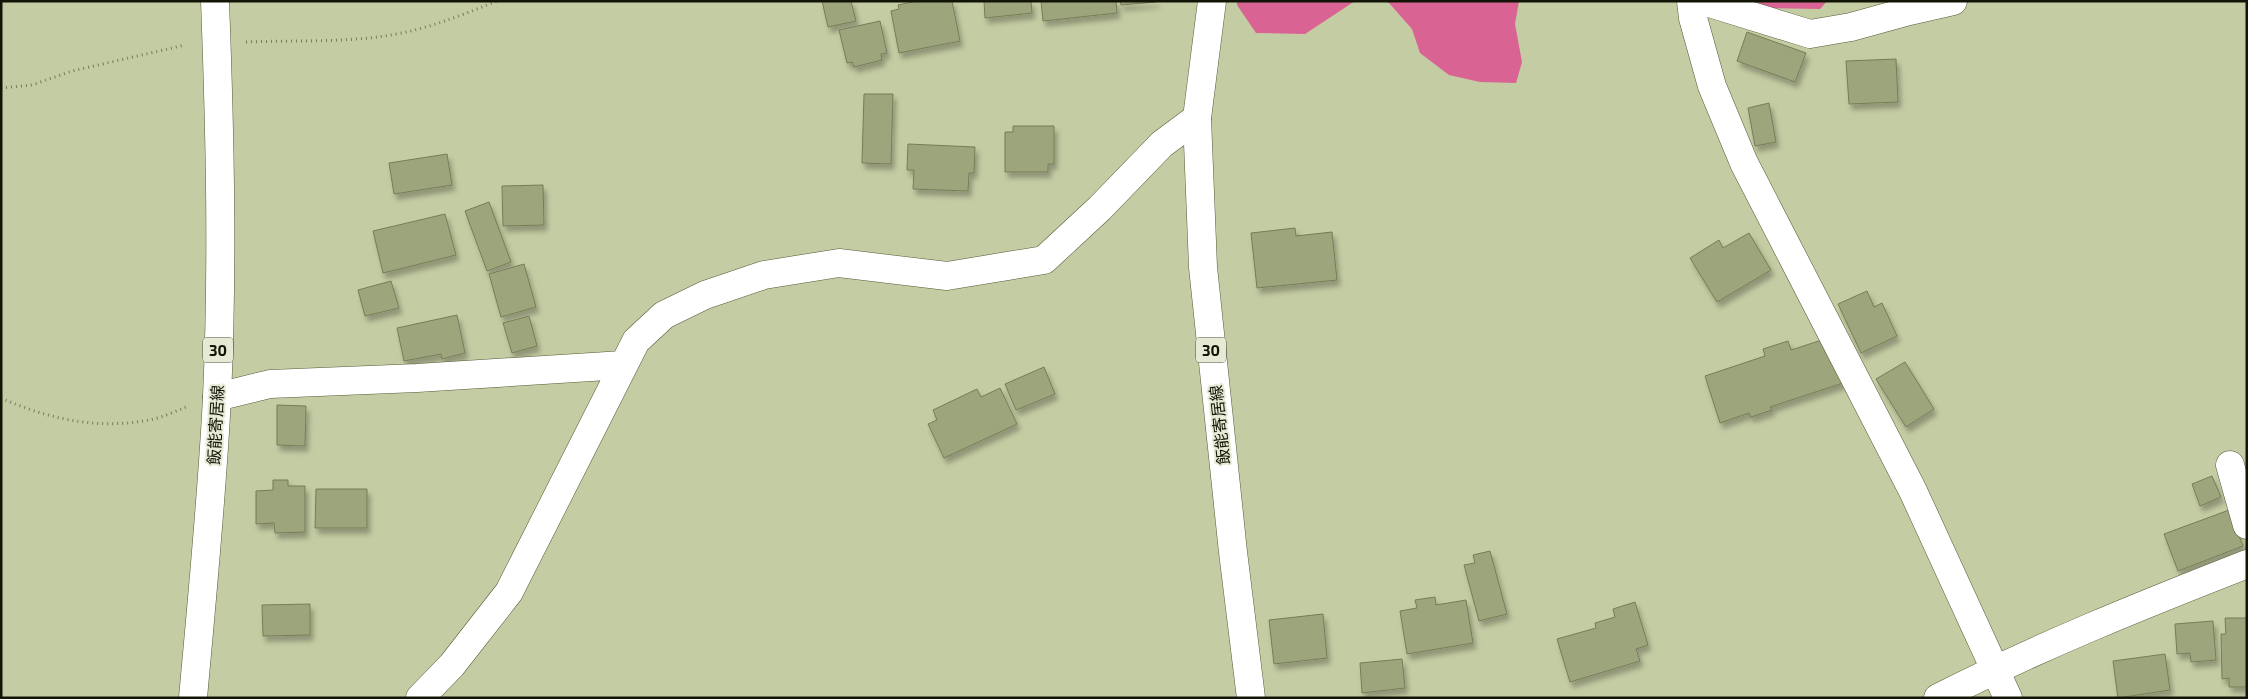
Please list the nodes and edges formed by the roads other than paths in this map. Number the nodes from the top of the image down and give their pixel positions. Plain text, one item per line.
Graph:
1 (214, 1) edge
2 (1212, 1) edge
3 (1691, 1) edge
4 (1703, 1) edge
5 (1953, 1) edge
6 (1197, 118) junction
7 (623, 365) junction
8 (217, 397) junction
9 (2230, 465) dead end
10 (2247, 525) edge
11 (2247, 564) edge
12 (1994, 669) junction
13 (193, 698) edge
14 (420, 698) edge
15 (1252, 698) edge
16 (1938, 698) edge
17 (2008, 698) edge

1 - 8 street, 飯能寄居線 / 30
2 - 6 street, 飯能寄居線 / 30
3 - 12 street
4 - 5 street
6 - 7 street
6 - 15 street, 飯能寄居線 / 30
7 - 8 street
7 - 14 street
8 - 13 street, 飯能寄居線 / 30
9 - 10 street
11 - 12 street
12 - 16 street
12 - 17 street

